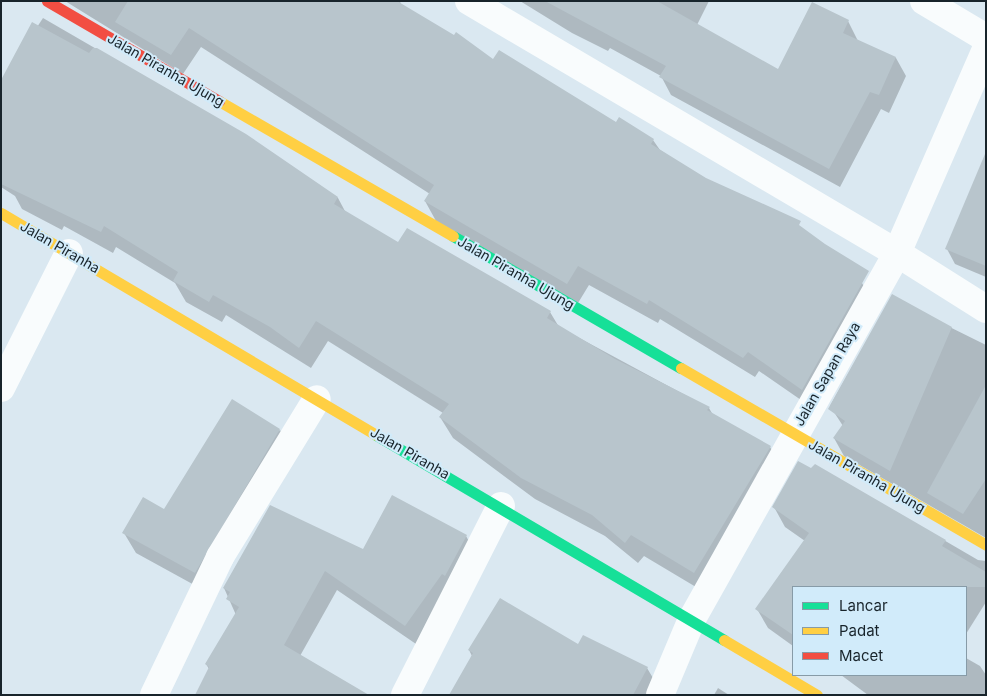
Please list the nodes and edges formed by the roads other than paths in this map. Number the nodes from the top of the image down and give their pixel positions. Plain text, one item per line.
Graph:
1 (46, 1) edge
2 (468, 1) edge
3 (924, 1) edge
4 (986, 38) edge
5 (986, 49) edge
6 (1, 213) edge
7 (69, 253) junction
8 (897, 253) junction
9 (986, 309) edge
10 (1, 388) edge
11 (317, 398) junction
12 (793, 434) junction
13 (501, 506) junction
14 (986, 545) edge
15 (692, 619) junction
16 (154, 695) edge
17 (405, 695) edge
18 (660, 695) edge
19 (816, 695) edge

1 - 12 street, Jalan Piranha Ujung
2 - 8 street
3 - 4 street
5 - 8 street, Jalan Sapan Raya
6 - 7 street, Jalan Piranha
7 - 10 street
7 - 11 street, Jalan Piranha
8 - 9 street
8 - 12 street, Jalan Sapan Raya
11 - 13 street, Jalan Piranha
11 - 16 street
12 - 14 street, Jalan Piranha Ujung
12 - 15 street, Jalan Sapan Raya
13 - 15 street, Jalan Piranha
13 - 17 street
15 - 18 street, Jalan Sapan Raya
15 - 19 street, Jalan Piranha

